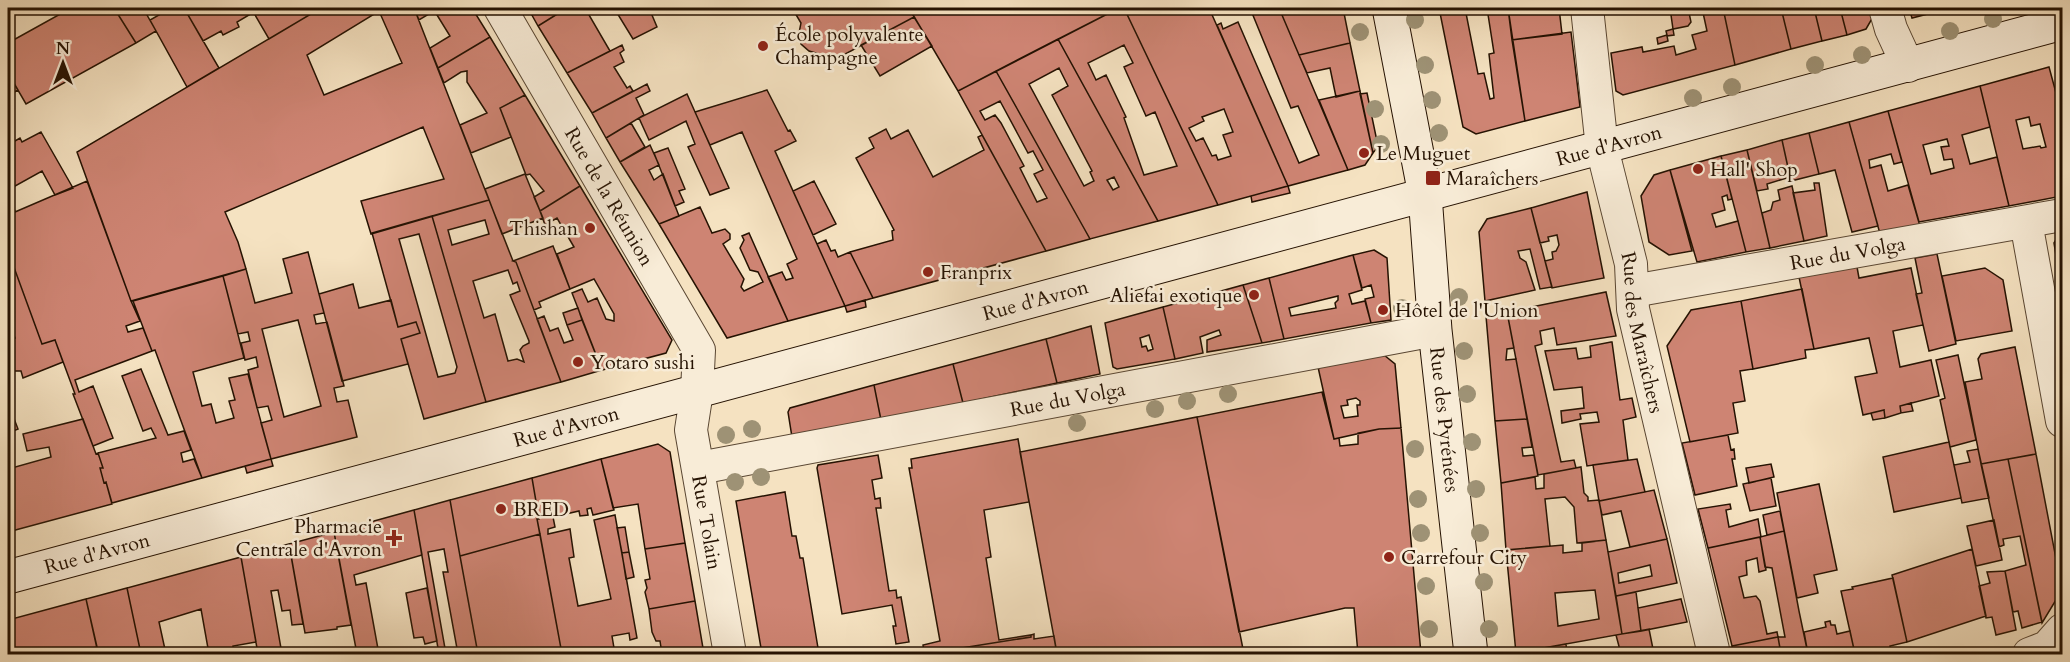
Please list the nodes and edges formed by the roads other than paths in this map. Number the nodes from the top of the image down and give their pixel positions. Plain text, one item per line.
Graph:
1 (500, 8) edge
2 (1389, 8) edge
3 (1587, 8) edge
4 (1885, 8) edge
5 (2062, 23) edge
6 (1908, 66) junction
7 (1602, 148) junction
8 (1425, 195) junction
9 (2062, 215) edge
10 (2026, 222) junction
11 (1633, 291) junction
12 (1436, 330) junction
13 (698, 391) junction
14 (2062, 421) edge
15 (699, 468) junction
16 (8, 577) edge
17 (2062, 630) edge
18 (730, 654) edge
19 (1470, 654) edge
20 (1714, 654) edge
21 (2029, 654) edge

1 - 13 street, Rue de la Réunion
2 - 8 street, Rue des Pyrénées
3 - 7 street, Rue des Maraîchers
4 - 6 street
5 - 6 street, Rue d'Avron
6 - 7 street, Rue d'Avron
7 - 8 street, Rue d'Avron
7 - 11 street, Rue des Maraîchers
8 - 12 street, Rue des Pyrénées
8 - 13 street, Rue d'Avron
9 - 10 street, Rue du Volga
10 - 11 street, Rue du Volga
10 - 14 street
11 - 20 street, Rue des Maraîchers
12 - 15 street, Rue du Volga
12 - 19 street, Rue des Pyrénées
13 - 15 street, Rue Tolain
13 - 16 street, Rue d'Avron
15 - 18 street, Rue Tolain
17 - 21 street

